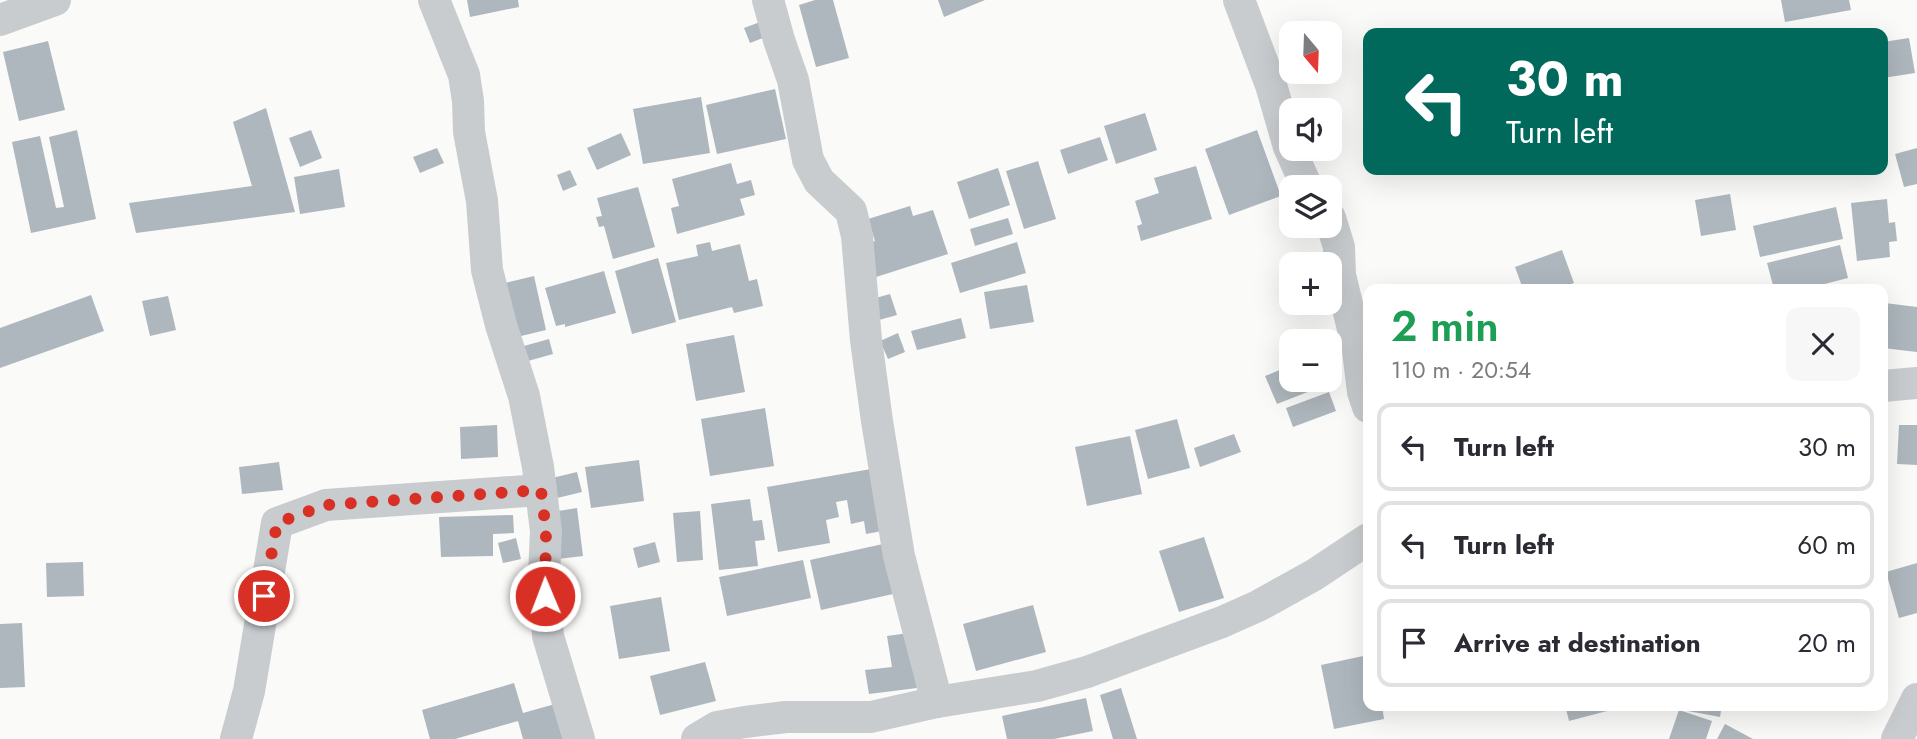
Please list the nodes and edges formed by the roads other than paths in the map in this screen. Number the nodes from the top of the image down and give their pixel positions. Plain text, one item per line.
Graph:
1 (55, 0) edge
2 (434, 0) edge
3 (768, 0) edge
4 (1238, 0) edge
5 (0, 20) edge
6 (1302, 175) edge
7 (1336, 238) edge
8 (1917, 383) edge
9 (1888, 386) edge
10 (1363, 392) edge
11 (541, 490) junction
12 (1363, 542) edge
13 (1917, 699) edge
14 (937, 702) junction
15 (236, 739) edge
16 (579, 739) edge
17 (697, 739) edge
18 (1897, 739) edge

1 - 5 street
2 - 11 street
3 - 14 street
4 - 6 street
7 - 10 street
8 - 9 street
11 - 15 street
11 - 16 street
12 - 14 street
13 - 18 street
14 - 17 street

